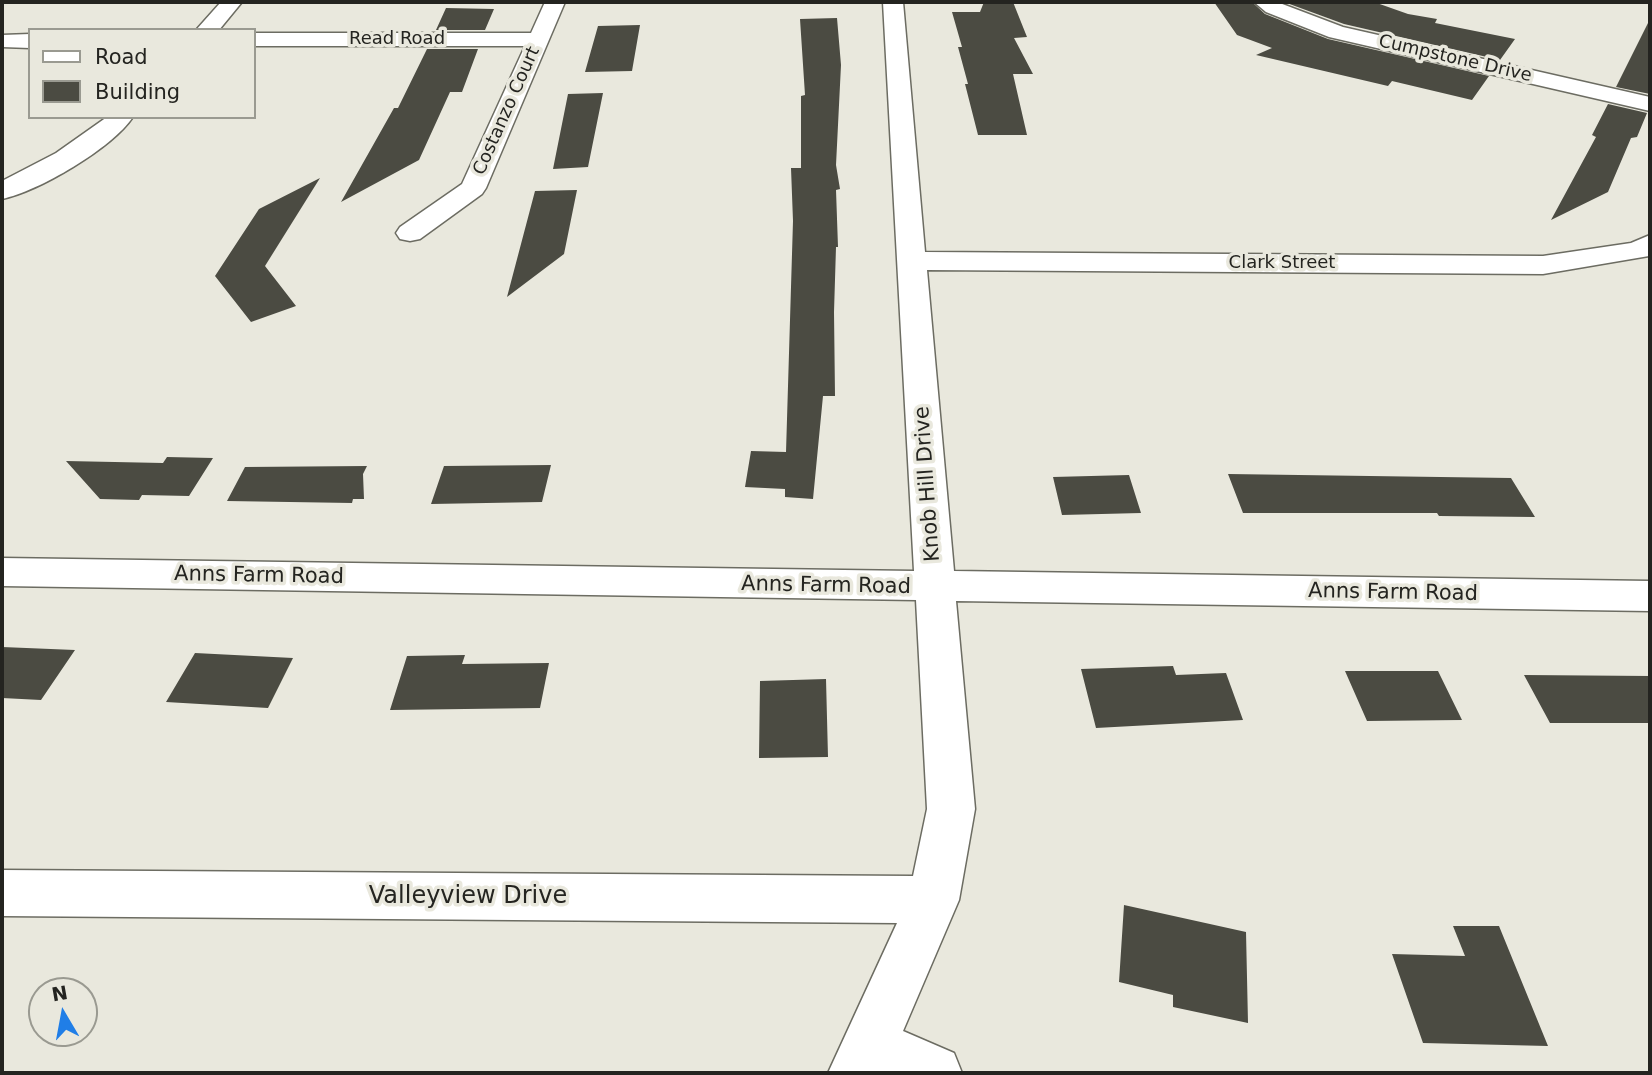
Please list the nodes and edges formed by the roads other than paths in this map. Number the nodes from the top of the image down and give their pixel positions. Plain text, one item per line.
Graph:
1 (232, 2) edge
2 (555, 2) edge
3 (893, 2) edge
4 (1264, 2) edge
5 (209, 28) edge
6 (540, 39) junction
7 (256, 40) edge
8 (2, 41) edge
9 (28, 41) edge
10 (1650, 104) edge
11 (119, 119) edge
12 (2, 191) edge
13 (410, 233) dead end
14 (1650, 244) edge
15 (912, 261) junction
16 (2, 572) edge
17 (935, 588) junction
18 (1650, 596) edge
19 (2, 893) edge
20 (934, 900) junction
21 (862, 1058) edge
22 (934, 1073) edge

1 - 5 street
2 - 6 street, Costanzo Court
3 - 15 street, Knob Hill Drive
4 - 10 street, Cumpstone Drive
6 - 7 street, Read Road
6 - 13 street, Costanzo Court
8 - 9 street
11 - 12 street
14 - 15 street, Clark Street
15 - 17 street, Knob Hill Drive
16 - 17 street, Anns Farm Road
17 - 18 street, Anns Farm Road
17 - 20 street, Knob Hill Drive
19 - 20 street, Valleyview Drive
20 - 21 street, Knob Hill Drive
21 - 22 street

